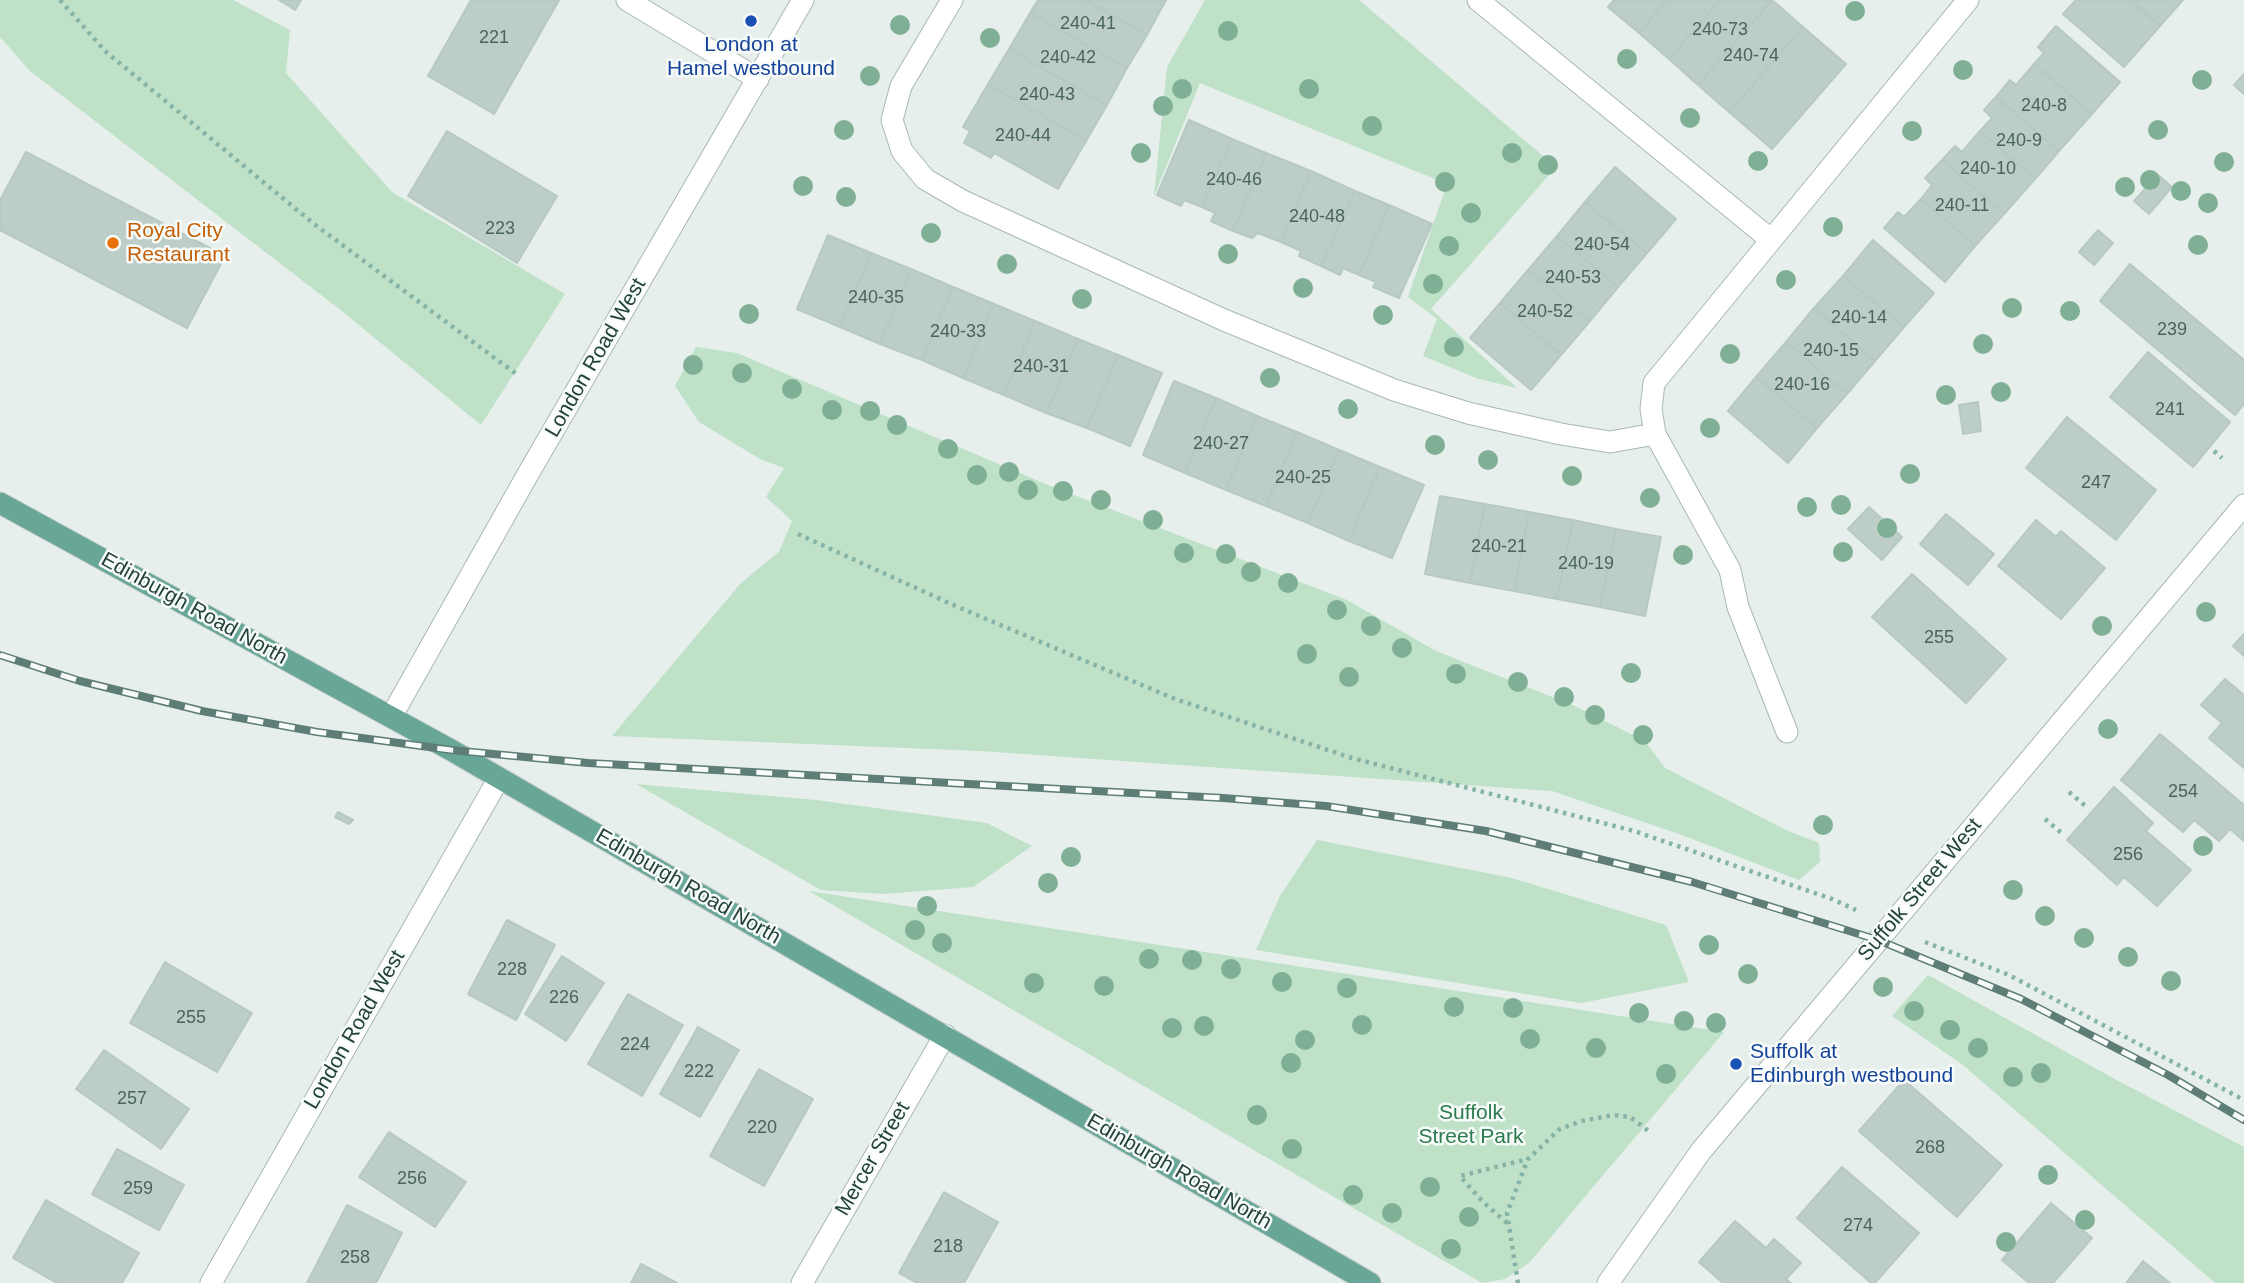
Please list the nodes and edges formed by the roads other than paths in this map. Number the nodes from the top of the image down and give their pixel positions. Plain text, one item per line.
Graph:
1 (627, 0) edge
2 (803, 0) edge
3 (952, 0) edge
4 (1478, 0) edge
5 (1968, 0) edge
6 (758, 79) junction
7 (1770, 239) junction
8 (1655, 434) junction
9 (0, 503) edge
10 (2244, 505) edge
11 (391, 717) junction
12 (1787, 732) dead end
13 (499, 778) junction
14 (945, 1035) junction
15 (211, 1283) edge
16 (802, 1283) edge
17 (1370, 1283) edge
18 (1608, 1283) edge

1 - 6 street
2 - 6 street, London Road West
3 - 8 street
4 - 7 street
5 - 7 street
6 - 11 street, London Road West
7 - 8 street
8 - 12 street
9 - 11 main road, Edinburgh Road North
10 - 18 street, Suffolk Street West
11 - 13 main road, Edinburgh Road North
13 - 14 main road, Edinburgh Road North
13 - 15 street, London Road West
14 - 16 street, Mercer Street
14 - 17 main road, Edinburgh Road North

